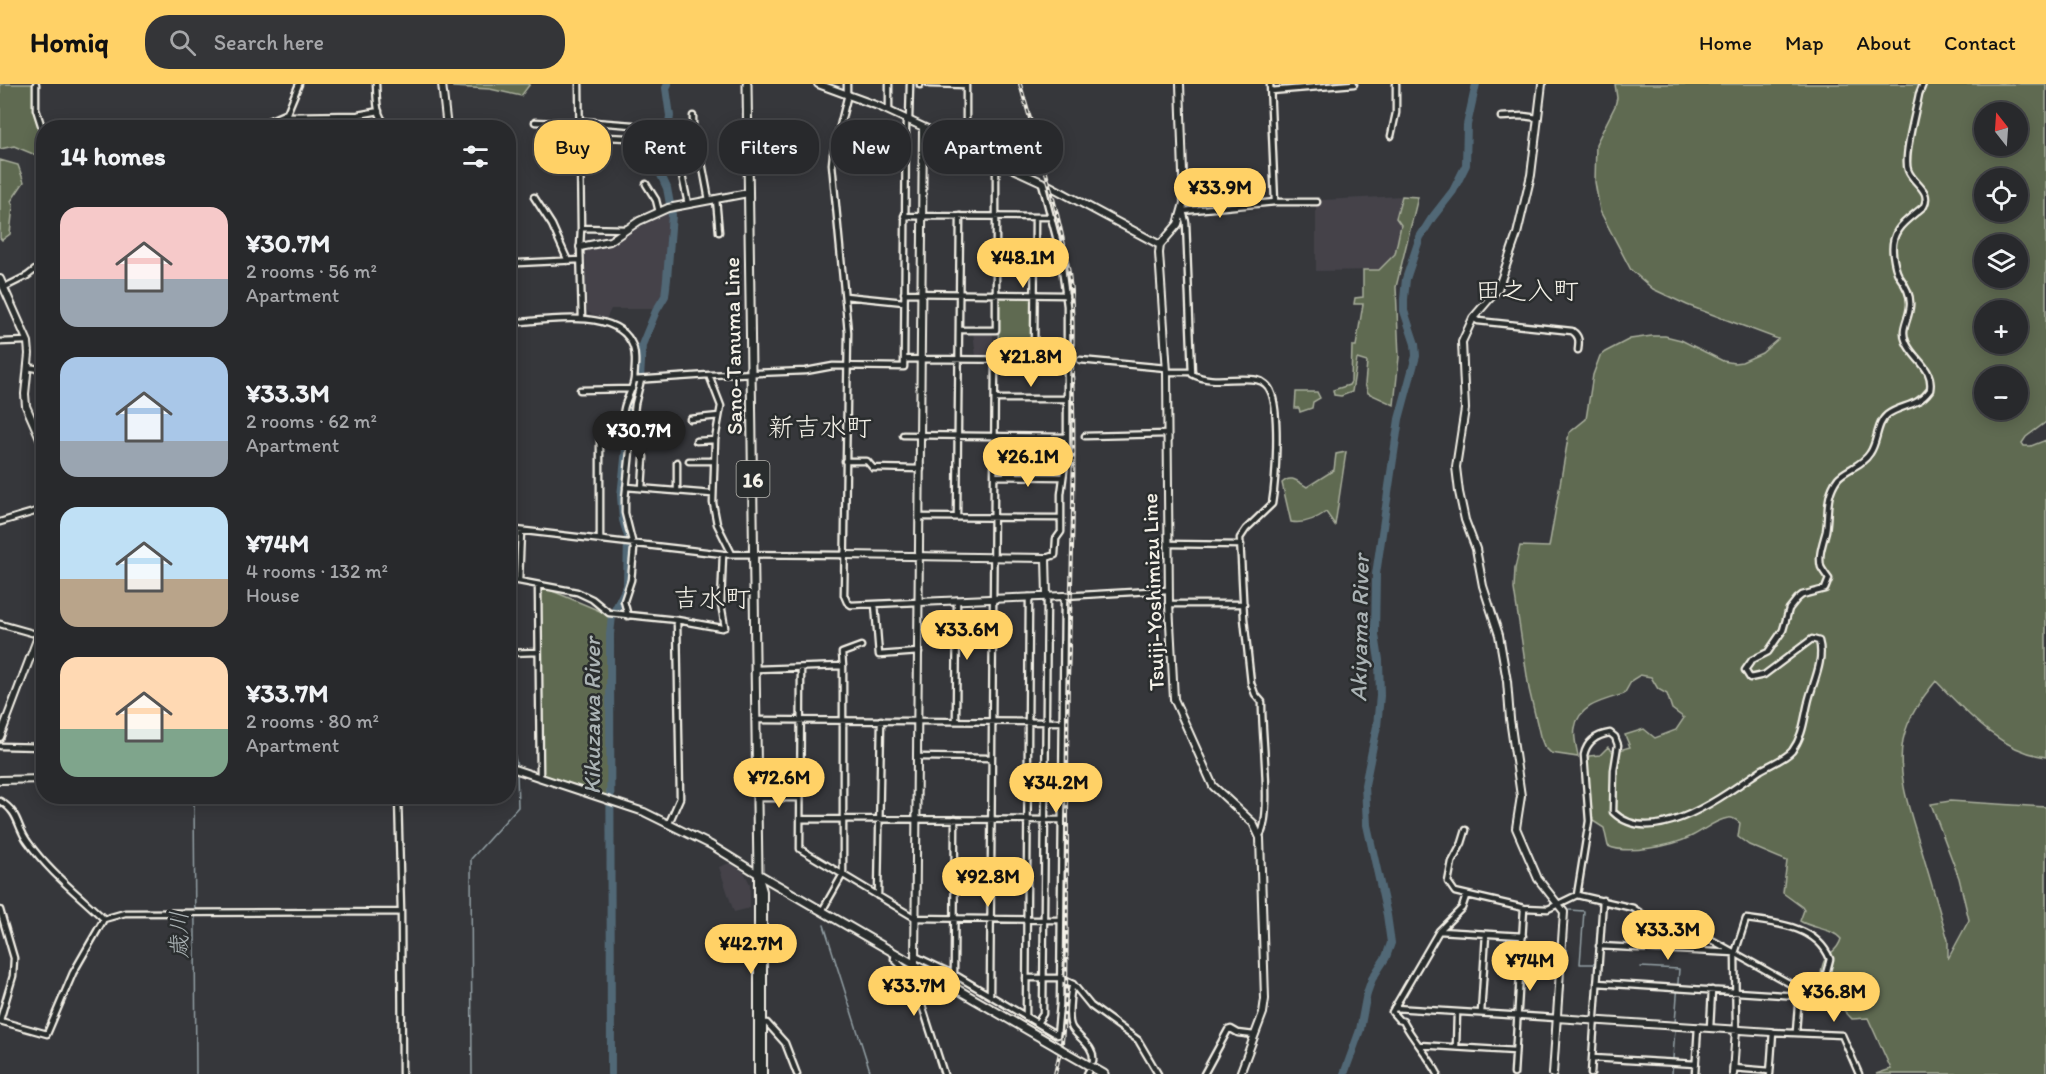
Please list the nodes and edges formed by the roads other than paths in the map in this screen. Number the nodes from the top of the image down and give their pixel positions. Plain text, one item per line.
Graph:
1 (36, 84) edge
2 (299, 84) edge
3 (376, 84) edge
4 (442, 84) edge
5 (579, 84) edge
6 (747, 84) edge
7 (818, 84) edge
8 (847, 84) edge
9 (889, 84) edge
10 (910, 84) edge
11 (929, 84) edge
12 (1180, 84) edge
13 (1270, 84) edge
14 (1354, 84) edge
15 (1396, 84) edge
16 (1542, 84) edge
17 (1923, 84) edge
18 (966, 85) edge
19 (1271, 91) junction
20 (847, 94) junction
21 (379, 111) junction
22 (889, 111) junction
23 (287, 114) junction
24 (693, 116) dead end
25 (1501, 117) dead end
26 (1539, 118) junction
27 (40, 120) edge
28 (271, 120) edge
29 (287, 120) edge
30 (382, 120) edge
31 (446, 120) edge
32 (581, 120) edge
33 (693, 120) edge
34 (747, 120) edge
35 (908, 120) joint
36 (966, 120) edge
37 (911, 122) edge
38 (923, 128) joint
39 (1391, 136) dead end
40 (581, 174) edge
41 (682, 174) edge
42 (706, 174) edge
43 (748, 174) edge
44 (906, 174) edge
45 (996, 174) edge
46 (1023, 174) edge
47 (646, 183) dead end
48 (1042, 183) junction
49 (748, 193) junction
50 (534, 197) dead end
51 (713, 200) junction
52 (1275, 202) junction
53 (1317, 202) dead end
54 (688, 204) junction
55 (659, 212) junction
56 (1182, 212) junction
57 (904, 216) junction
58 (922, 216) junction
59 (960, 216) junction
60 (997, 216) junction
61 (1035, 217) junction
62 (1052, 217) junction
63 (581, 228) junction
64 (630, 229) junction
65 (719, 232) dead end
66 (1160, 245) junction
67 (579, 247) junction
68 (580, 260) junction
69 (568, 261) junction
70 (516, 264) edge
71 (36, 270) edge
72 (0, 279) edge
73 (5, 287) junction
74 (904, 293) junction
75 (922, 293) junction
76 (959, 293) junction
77 (996, 294) junction
78 (1034, 294) junction
79 (1066, 294) junction
80 (845, 296) junction
81 (904, 302) junction
82 (582, 318) junction
83 (1473, 318) junction
84 (516, 322) edge
85 (959, 330) junction
86 (27, 341) junction
87 (0, 342) edge
88 (1578, 350) dead end
89 (905, 359) junction
90 (922, 360) junction
91 (959, 360) junction
92 (995, 360) junction
93 (1034, 360) junction
94 (1067, 360) junction
95 (1080, 360) dead end
96 (847, 366) junction
97 (28, 367) junction
98 (36, 368) edge
99 (1167, 370) junction
100 (1191, 372) junction
101 (751, 374) junction
102 (709, 375) junction
103 (634, 380) junction
104 (641, 380) junction
105 (632, 389) junction
106 (580, 390) dead end
107 (995, 399) junction
108 (1067, 399) junction
109 (719, 416) junction
110 (690, 419) dead end
111 (36, 428) edge
112 (1167, 434) junction
113 (903, 435) dead end
114 (921, 435) junction
115 (958, 436) junction
116 (995, 436) junction
117 (1085, 436) dead end
118 (1067, 437) junction
119 (715, 440) junction
120 (696, 441) dead end
121 (644, 458) dead end
122 (689, 461) dead end
123 (714, 461) junction
124 (846, 461) junction
125 (678, 462) dead end
126 (921, 469) junction
127 (994, 476) junction
128 (1063, 477) junction
129 (626, 487) junction
130 (642, 488) junction
131 (677, 491) junction
132 (712, 494) junction
133 (36, 511) edge
134 (920, 517) junction
135 (957, 517) junction
136 (994, 518) junction
137 (1060, 518) junction
138 (0, 522) edge
139 (516, 530) edge
140 (521, 531) junction
141 (600, 540) junction
142 (634, 544) junction
143 (1168, 544) junction
144 (1240, 545) junction
145 (723, 554) junction
146 (732, 554) junction
147 (754, 554) junction
148 (844, 555) junction
149 (920, 557) junction
150 (994, 558) junction
151 (1046, 558) junction
152 (516, 580) edge
153 (519, 581) junction
154 (538, 585) junction
155 (1168, 590) junction
156 (1047, 596) junction
157 (1064, 596) junction
158 (1029, 597) junction
159 (993, 599) junction
160 (957, 600) junction
161 (919, 602) junction
162 (875, 604) junction
163 (1169, 604) junction
164 (1244, 604) junction
165 (628, 616) junction
166 (676, 620) junction
167 (0, 624) edge
168 (36, 632) edge
169 (36, 638) edge
170 (861, 646) dead end
171 (538, 652) junction
172 (919, 652) junction
173 (516, 653) edge
174 (843, 666) junction
175 (801, 668) junction
176 (756, 669) junction
177 (756, 720) junction
178 (801, 720) junction
179 (843, 720) junction
180 (881, 720) junction
181 (918, 721) junction
182 (956, 721) junction
183 (992, 722) junction
184 (1029, 722) junction
185 (1046, 722) junction
186 (1063, 722) junction
187 (0, 737) edge
188 (0, 746) edge
189 (36, 747) edge
190 (918, 757) junction
191 (991, 758) junction
192 (516, 769) edge
193 (540, 776) junction
194 (36, 779) edge
195 (0, 780) edge
196 (757, 798) junction
197 (800, 798) junction
198 (0, 801) edge
199 (398, 804) edge
200 (800, 819) junction
201 (842, 819) junction
202 (878, 819) junction
203 (917, 819) junction
204 (955, 819) junction
205 (991, 819) junction
206 (1028, 820) junction
207 (1045, 820) junction
208 (1062, 820) junction
209 (669, 823) junction
210 (1466, 830) dead end
211 (1260, 835) junction
212 (758, 874) junction
213 (843, 874) junction
214 (1577, 895) junction
215 (878, 896) junction
216 (1466, 896) junction
217 (1603, 900) junction
218 (1559, 904) junction
219 (1524, 908) junction
220 (0, 910) edge
221 (822, 911) junction
222 (402, 912) junction
223 (915, 918) junction
224 (104, 919) junction
225 (954, 919) junction
226 (990, 919) junction
227 (1027, 920) junction
228 (1044, 920) junction
229 (1061, 920) junction
230 (1439, 931) junction
231 (1486, 934) junction
232 (1523, 936) junction
233 (1599, 946) junction
234 (895, 953) junction
235 (1735, 953) junction
236 (915, 960) junction
237 (954, 975) junction
238 (1026, 978) junction
239 (1043, 978) junction
240 (1060, 978) junction
241 (1825, 978) dead end
242 (1597, 982) junction
243 (1073, 984) junction
244 (1799, 988) junction
245 (1712, 990) junction
246 (1735, 991) junction
247 (1819, 994) dead end
248 (990, 995) junction
249 (1799, 996) junction
250 (1394, 1008) junction
251 (1457, 1012) junction
252 (1481, 1013) junction
253 (1518, 1015) junction
254 (1023, 1016) junction
255 (1557, 1018) junction
256 (1595, 1020) junction
257 (0, 1021) edge
258 (760, 1023) junction
259 (1037, 1023) junction
260 (1698, 1027) junction
261 (1710, 1028) junction
262 (1736, 1029) junction
263 (1772, 1032) junction
264 (1796, 1032) junction
265 (1254, 1035) junction
266 (1418, 1045) junction
267 (1456, 1047) junction
268 (1515, 1051) junction
269 (1592, 1058) junction
270 (1093, 1061) dead end
271 (1696, 1064) junction
272 (1733, 1071) edge
273 (1770, 1072) edge
274 (402, 1074) edge
275 (758, 1074) edge
276 (763, 1074) edge
277 (797, 1074) edge
278 (944, 1074) edge
279 (1104, 1074) edge
280 (1158, 1074) edge
281 (1204, 1074) edge
282 (1240, 1074) edge
283 (1438, 1074) edge
284 (1514, 1074) edge
285 (1553, 1074) edge
286 (1591, 1074) edge
287 (1695, 1074) edge
288 (1859, 1074) edge

1 - 27 street
2 - 23 street
3 - 21 street
4 - 31 street
5 - 32 street
6 - 34 main road, Sano-Tanuma Line / 16
7 - 20 street
8 - 20 street
9 - 22 street
10 - 35 street
11 - 18 street
12 - 56 street
13 - 19 street
14 - 19 street
15 - 39 street
16 - 26 street
17 - 214 street
18 - 36 street
19 - 52 street
20 - 22 street
20 - 80 street
21 - 23 street
21 - 30 street
22 - 35 street
23 - 28 street
23 - 29 street
24 - 33 street
25 - 26 street
26 - 83 street
37 - 38 street
38 - 58 street
40 - 63 street
41 - 54 street
42 - 51 street
43 - 49 main road, Sano-Tanuma Line / 16
44 - 57 street
45 - 60 street
46 - 48 street
47 - 55 street
48 - 62 street
48 - 66 street
49 - 51 street
49 - 101 main road, Sano-Tanuma Line / 16
50 - 69 street
51 - 54 street
51 - 65 street
52 - 53 street
52 - 56 street
54 - 55 street
55 - 64 street
56 - 66 street
56 - 100 street
57 - 58 street
57 - 74 street
58 - 59 street
58 - 75 street
59 - 60 street
59 - 76 street
60 - 61 street
60 - 77 street
61 - 62 street
61 - 78 street
62 - 79 street
63 - 64 street
63 - 67 street
64 - 67 street
66 - 99 street, Tsuiji-Yoshimizu Line
67 - 68 street
68 - 69 street
68 - 82 street
69 - 70 street
71 - 73 street
72 - 73 street
73 - 86 street
74 - 75 street
74 - 81 street
75 - 76 street
75 - 90 street
76 - 77 street
76 - 85 street
77 - 78 street
77 - 85 street
78 - 79 street
78 - 93 street
79 - 94 street
80 - 81 street
80 - 96 street
81 - 89 street
82 - 84 street
82 - 103 street
83 - 88 street
83 - 218 street
85 - 91 street
86 - 87 street
86 - 97 street
89 - 90 street
89 - 96 street
90 - 91 street
90 - 114 street
91 - 92 street
91 - 115 street
92 - 93 street
92 - 107 street
93 - 94 street
94 - 108 street
95 - 99 street
96 - 101 street
96 - 124 street
97 - 98 street
97 - 111 street
99 - 100 street
99 - 112 street, Tsuiji-Yoshimizu Line
100 - 144 street
101 - 102 street
101 - 147 main road, Sano-Tanuma Line / 16
102 - 104 street
102 - 109 street
103 - 104 street
103 - 105 street
104 - 129 street
105 - 106 street
105 - 141 street
107 - 108 street
107 - 116 street
108 - 118 street
109 - 110 street
109 - 119 street
112 - 117 street
112 - 143 street, Tsuiji-Yoshimizu Line
113 - 114 street
114 - 115 street
114 - 126 street
115 - 116 street
115 - 135 street
116 - 118 street
116 - 127 street
118 - 128 street
119 - 120 street
119 - 123 street
121 - 130 street
122 - 123 street
123 - 132 street
124 - 126 street
124 - 148 street
125 - 131 street
126 - 134 street
127 - 128 street
127 - 136 street
128 - 137 street
129 - 130 street
129 - 142 street
130 - 131 street
131 - 132 street
132 - 146 street
133 - 138 street
134 - 135 street
134 - 149 street
135 - 136 street
136 - 137 street
136 - 150 street
137 - 151 street
139 - 140 street
140 - 141 street
140 - 153 street
141 - 142 street
142 - 145 street
142 - 165 street
143 - 144 street
143 - 155 street, Tsuiji-Yoshimizu Line
144 - 164 street
145 - 146 street
145 - 166 street
146 - 147 street
147 - 148 street
147 - 176 main road, Sano-Tanuma Line / 16
148 - 149 street
148 - 162 street
149 - 150 street
149 - 161 street
150 - 151 street
150 - 159 street
151 - 156 street
152 - 153 street
153 - 154 street
154 - 165 street
154 - 171 street
155 - 157 street
155 - 163 street, Tsuiji-Yoshimizu Line
156 - 157 street
156 - 158 street
156 - 185 street
157 - 186 street
158 - 159 street
158 - 184 street
159 - 160 street
159 - 183 street
160 - 161 street
160 - 182 street
161 - 162 street
161 - 172 street
162 - 172 street
163 - 164 street
163 - 211 street, Tsuiji-Yoshimizu Line
164 - 211 street
165 - 166 street
166 - 209 street
167 - 168 street
169 - 187 street
170 - 174 street
171 - 173 street
171 - 193 street
172 - 181 street
174 - 175 street
174 - 179 street
175 - 176 street
175 - 178 street
176 - 177 main road, Sano-Tanuma Line / 16
177 - 178 street
177 - 196 main road, Sano-Tanuma Line / 16
178 - 179 street
178 - 197 street
179 - 180 street
179 - 201 street
180 - 181 street
180 - 202 street
181 - 182 street
181 - 190 street
182 - 183 street
183 - 184 street
183 - 191 street
184 - 185 street
184 - 206 street
185 - 186 street
185 - 207 street
186 - 208 street
188 - 189 street
190 - 191 street
190 - 203 street
191 - 205 street
192 - 193 street
193 - 209 street
194 - 195 street
196 - 197 street
196 - 212 main road, Sano-Tanuma Line / 16
197 - 200 street
198 - 224 street
199 - 222 street
200 - 201 street
200 - 213 street
201 - 202 street
201 - 213 street
202 - 203 street
202 - 215 street
203 - 204 street
203 - 223 street
204 - 205 street
204 - 225 street
205 - 206 street
205 - 226 street
206 - 207 street
206 - 227 street
207 - 208 street
207 - 228 street
208 - 229 street
209 - 212 street
210 - 216 street
211 - 265 street
212 - 221 main road
212 - 258 street
213 - 215 street
213 - 221 street
214 - 217 street
214 - 218 street
215 - 223 street
216 - 219 street
216 - 230 street
217 - 233 street
217 - 235 street
218 - 219 street
218 - 255 street
219 - 232 street
220 - 257 street
221 - 234 main road
222 - 224 street
222 - 274 street
223 - 225 street
223 - 236 street
224 - 257 street
225 - 226 street
225 - 237 street
226 - 227 street
226 - 248 street
227 - 228 street
227 - 238 street
228 - 229 street
228 - 239 street
229 - 240 street
230 - 231 street
230 - 250 street
231 - 232 street
231 - 252 street
232 - 253 street
233 - 235 street
233 - 242 street
234 - 236 main road
234 - 278 street
235 - 241 street
235 - 244 street
235 - 246 street
236 - 237 street
236 - 279 main road, bridge
237 - 248 street
238 - 239 street
238 - 254 street
239 - 240 street
239 - 259 street
240 - 243 street
240 - 259 street
242 - 245 street
242 - 256 street
243 - 270 street
243 - 280 street
244 - 247 street
244 - 249 street
245 - 246 street
245 - 261 street
246 - 249 street
246 - 262 street
248 - 254 street
249 - 264 street
250 - 251 street
250 - 266 street
251 - 252 street
251 - 267 street
252 - 253 street
253 - 255 street
253 - 268 street
254 - 259 street
255 - 256 street
255 - 285 street
256 - 260 street
256 - 269 street
258 - 275 street
258 - 276 street
258 - 277 street
260 - 261 street
260 - 271 street
261 - 262 street
262 - 263 street
262 - 272 street
263 - 264 street
263 - 273 street
264 - 288 street
265 - 281 street
265 - 282 street
266 - 267 street
266 - 283 street
267 - 268 street
268 - 284 street
269 - 271 street
269 - 286 street
271 - 287 street
272 - 273 street

